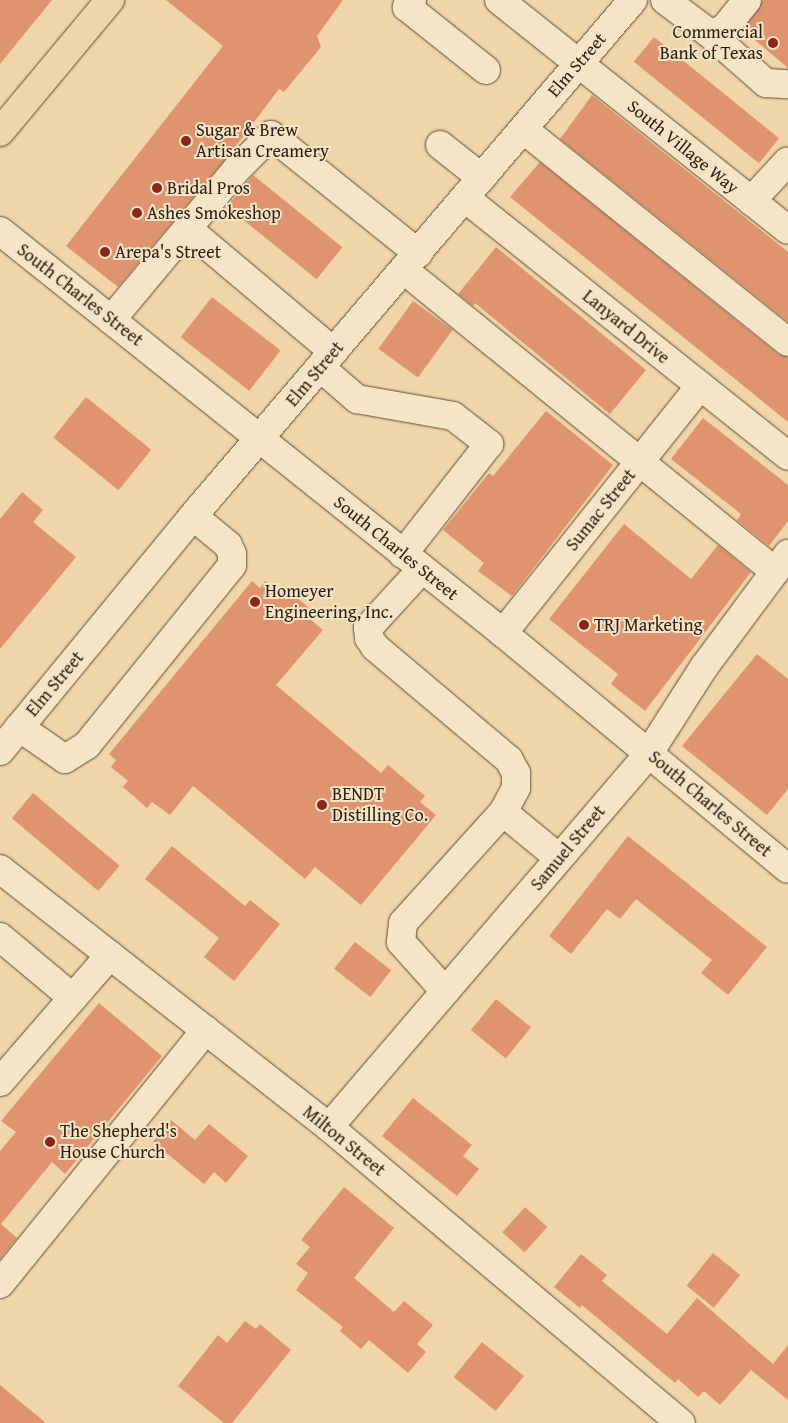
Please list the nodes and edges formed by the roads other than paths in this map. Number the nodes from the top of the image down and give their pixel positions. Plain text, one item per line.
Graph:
1 (110, 0) edge
2 (412, 0) edge
3 (499, 0) edge
4 (633, 0) edge
5 (665, 0) edge
6 (747, 0) edge
7 (709, 33) junction
8 (579, 64) junction
9 (486, 70) dead end
10 (788, 84) edge
11 (523, 130) junction
12 (0, 132) edge
13 (440, 145) dead end
14 (788, 161) edge
15 (473, 188) junction
16 (751, 201) junction
17 (189, 230) junction
18 (788, 230) edge
19 (0, 231) edge
20 (411, 262) junction
21 (111, 320) junction
22 (788, 342) edge
23 (328, 360) junction
24 (700, 386) junction
25 (261, 438) junction
26 (788, 456) edge
27 (640, 462) junction
28 (194, 516) junction
29 (413, 562) junction
30 (781, 562) edge
31 (503, 633) junction
32 (19, 727) junction
33 (0, 751) edge
34 (649, 753) junction
35 (503, 812) junction
36 (559, 858) junction
37 (0, 868) edge
38 (788, 869) edge
39 (0, 937) edge
40 (110, 955) junction
41 (445, 991) junction
42 (73, 998) junction
43 (206, 1030) junction
44 (0, 1082) edge
45 (329, 1127) junction
46 (0, 1284) edge
47 (681, 1423) edge

1 - 12 main road
2 - 9 street
3 - 8 street, South Village Way
4 - 8 street, Elm Street
5 - 7 street
6 - 7 street
7 - 10 street
8 - 11 street, Elm Street
8 - 16 street, South Village Way
11 - 15 street, Elm Street
11 - 22 street
13 - 15 street, Lanyard Drive
14 - 16 street
15 - 20 street, Elm Street
15 - 24 street, Lanyard Drive
16 - 18 street, South Village Way
17 - 20 street
17 - 21 street
17 - 23 street
19 - 21 street, South Charles Street
20 - 23 street, Elm Street
20 - 27 street
21 - 25 street, South Charles Street
23 - 25 street, Elm Street
23 - 29 street
24 - 26 street, Lanyard Drive
24 - 27 street, Sumac Street
25 - 28 street, Elm Street
25 - 29 street, South Charles Street
27 - 30 street
27 - 31 street, Sumac Street
28 - 32 street, Elm Street
28 - 32 street
29 - 31 street, South Charles Street
29 - 35 street
30 - 34 street, Samuel Street
31 - 34 street, South Charles Street
32 - 33 street, Elm Street
34 - 36 street, Samuel Street
34 - 38 street, South Charles Street
35 - 36 street
35 - 41 street
36 - 41 street, Samuel Street
37 - 40 street, Milton Street
39 - 42 street
40 - 42 street
40 - 43 street, Milton Street
41 - 45 street, Samuel Street
42 - 44 street
43 - 45 street, Milton Street
43 - 46 street
45 - 47 street, Milton Street

